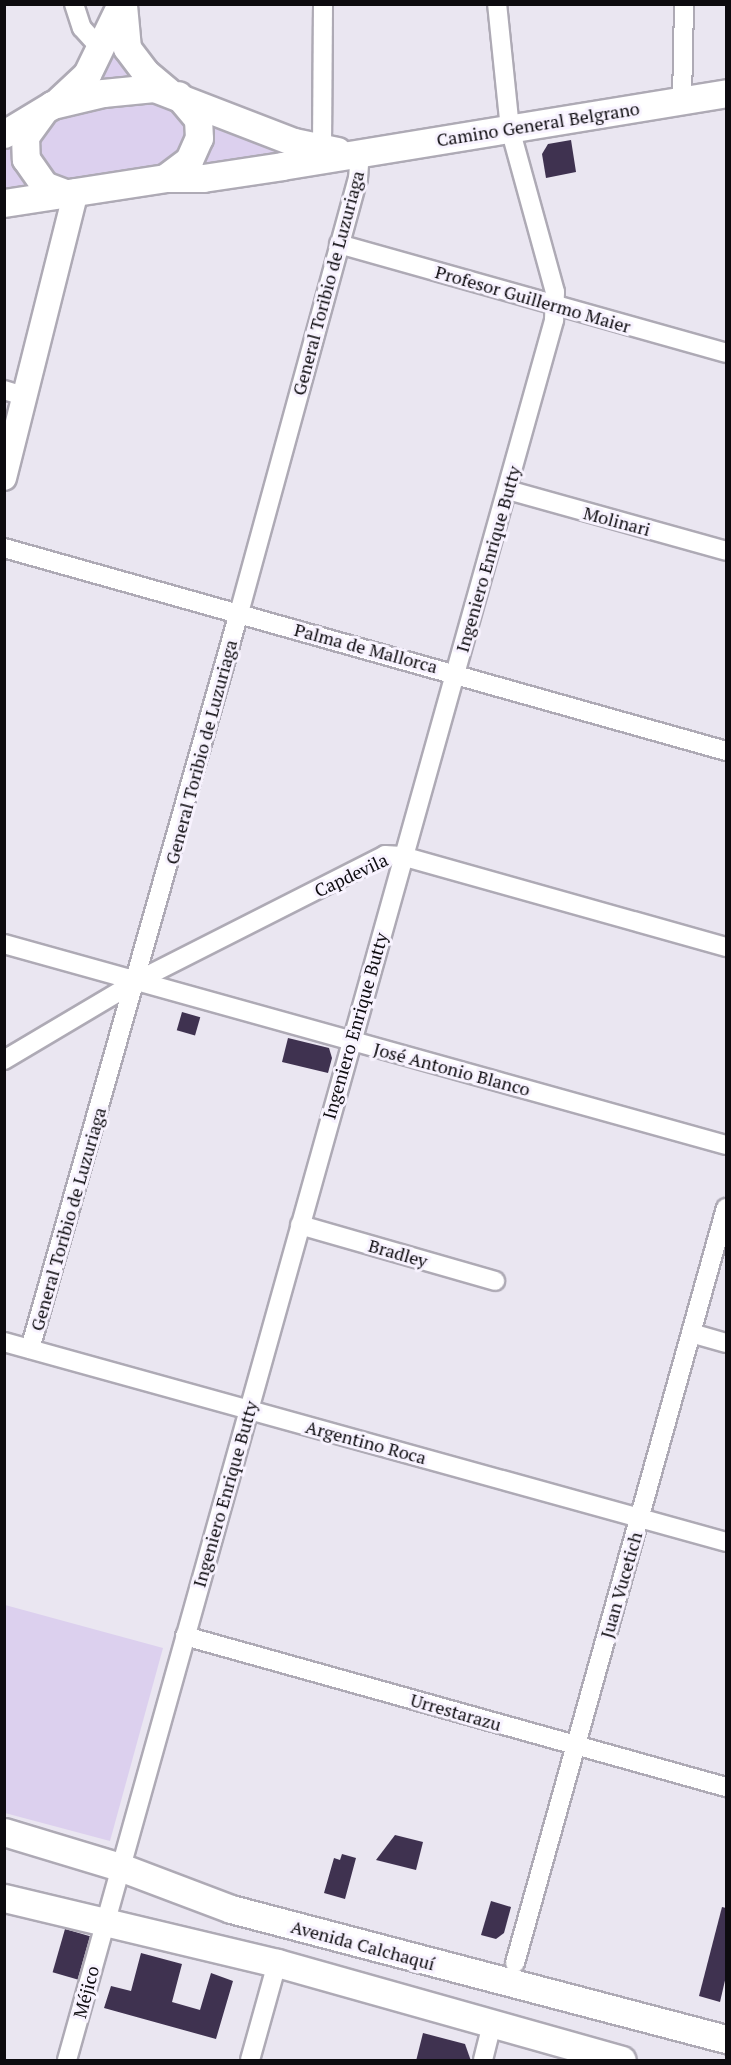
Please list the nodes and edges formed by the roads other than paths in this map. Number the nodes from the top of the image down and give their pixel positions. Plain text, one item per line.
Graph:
1 (74, 4) edge
2 (122, 4) edge
3 (323, 4) edge
4 (497, 4) edge
5 (684, 4) edge
6 (100, 48) junction
7 (173, 93) junction
8 (726, 93) edge
9 (682, 100) junction
10 (47, 109) junction
11 (510, 129) junction
12 (4, 134) edge
13 (322, 148) junction
14 (355, 152) junction
15 (165, 178) junction
16 (70, 192) junction
17 (4, 203) edge
18 (339, 244) junction
19 (557, 306) junction
20 (726, 353) edge
21 (14, 393) edge
22 (4, 478) edge
23 (508, 490) junction
24 (4, 548) edge
25 (726, 551) edge
26 (239, 613) junction
27 (455, 673) junction
28 (726, 751) edge
29 (402, 856) junction
30 (4, 944) edge
31 (726, 947) edge
32 (137, 981) junction
33 (351, 1041) junction
34 (4, 1060) edge
35 (726, 1145) edge
36 (726, 1208) edge
37 (300, 1225) junction
38 (495, 1281) dead end
39 (691, 1333) junction
40 (4, 1342) edge
41 (726, 1343) edge
42 (30, 1349) junction
43 (249, 1410) junction
44 (640, 1518) junction
45 (726, 1542) edge
46 (185, 1636) junction
47 (576, 1746) junction
48 (726, 1787) edge
49 (4, 1832) edge
50 (120, 1867) junction
51 (4, 1898) edge
52 (105, 1924) junction
53 (277, 1963) junction
54 (514, 1963) dead end
55 (492, 2025) junction
56 (726, 2039) edge
57 (67, 2061) edge
58 (250, 2061) edge
59 (483, 2061) edge
60 (622, 2061) edge

1 - 6 street
2 - 6 main road
2 - 7 main road
3 - 13 street
4 - 11 street, Ingeniero Enrique Butty
5 - 9 street
6 - 10 main road
7 - 10 main road, Camino General Belgrano
7 - 13 main road, Camino General Belgrano
7 - 15 main road
8 - 9 main road, Camino General Belgrano
9 - 11 main road, Camino General Belgrano
10 - 12 main road, Camino General Belgrano
10 - 16 main road
11 - 14 main road, Camino General Belgrano
11 - 19 street, Ingeniero Enrique Butty
13 - 14 main road, Camino General Belgrano
14 - 15 main road, Camino General Belgrano
14 - 18 street, General Toribio de Luzuriaga
15 - 16 main road, Camino General Belgrano
16 - 17 main road, Camino General Belgrano
16 - 21 main road
18 - 19 street, Profesor Guillermo Maier
18 - 26 street, General Toribio de Luzuriaga
19 - 20 street, Profesor Guillermo Maier
19 - 23 street, Ingeniero Enrique Butty
21 - 22 main road
23 - 25 street, Molinari
23 - 27 street, Ingeniero Enrique Butty
24 - 26 street, Palma de Mallorca
26 - 27 street, Palma de Mallorca
26 - 32 street, General Toribio de Luzuriaga
27 - 28 street, Palma de Mallorca
27 - 29 street, Ingeniero Enrique Butty
29 - 31 street, Capdevila
29 - 32 street, Capdevila
29 - 33 street, Ingeniero Enrique Butty
30 - 32 street, José Antonio Blanco
32 - 33 street, José Antonio Blanco
32 - 34 street, Capdevila
32 - 42 street, General Toribio de Luzuriaga
33 - 35 street, José Antonio Blanco
33 - 37 street, Ingeniero Enrique Butty
36 - 39 street, Juan Vucetich
37 - 38 street, Bradley
37 - 43 street, Ingeniero Enrique Butty
39 - 41 street
39 - 44 street, Juan Vucetich
40 - 42 street, Argentino Roca
42 - 43 street, Argentino Roca
43 - 44 street, Argentino Roca
43 - 46 street, Ingeniero Enrique Butty
44 - 45 street, Argentino Roca
44 - 47 street, Juan Vucetich
46 - 47 street, Urrestarazu
46 - 50 street, Ingeniero Enrique Butty
47 - 48 street, Urrestarazu
47 - 54 street, Juan Vucetich
49 - 50 main road, Avenida Calchaquí
50 - 52 street, Ingeniero Enrique Butty
50 - 56 main road, Avenida Calchaquí
51 - 52 main road
52 - 53 main road
52 - 57 street, Méjico
53 - 55 main road
53 - 58 street
55 - 59 street
55 - 60 main road

